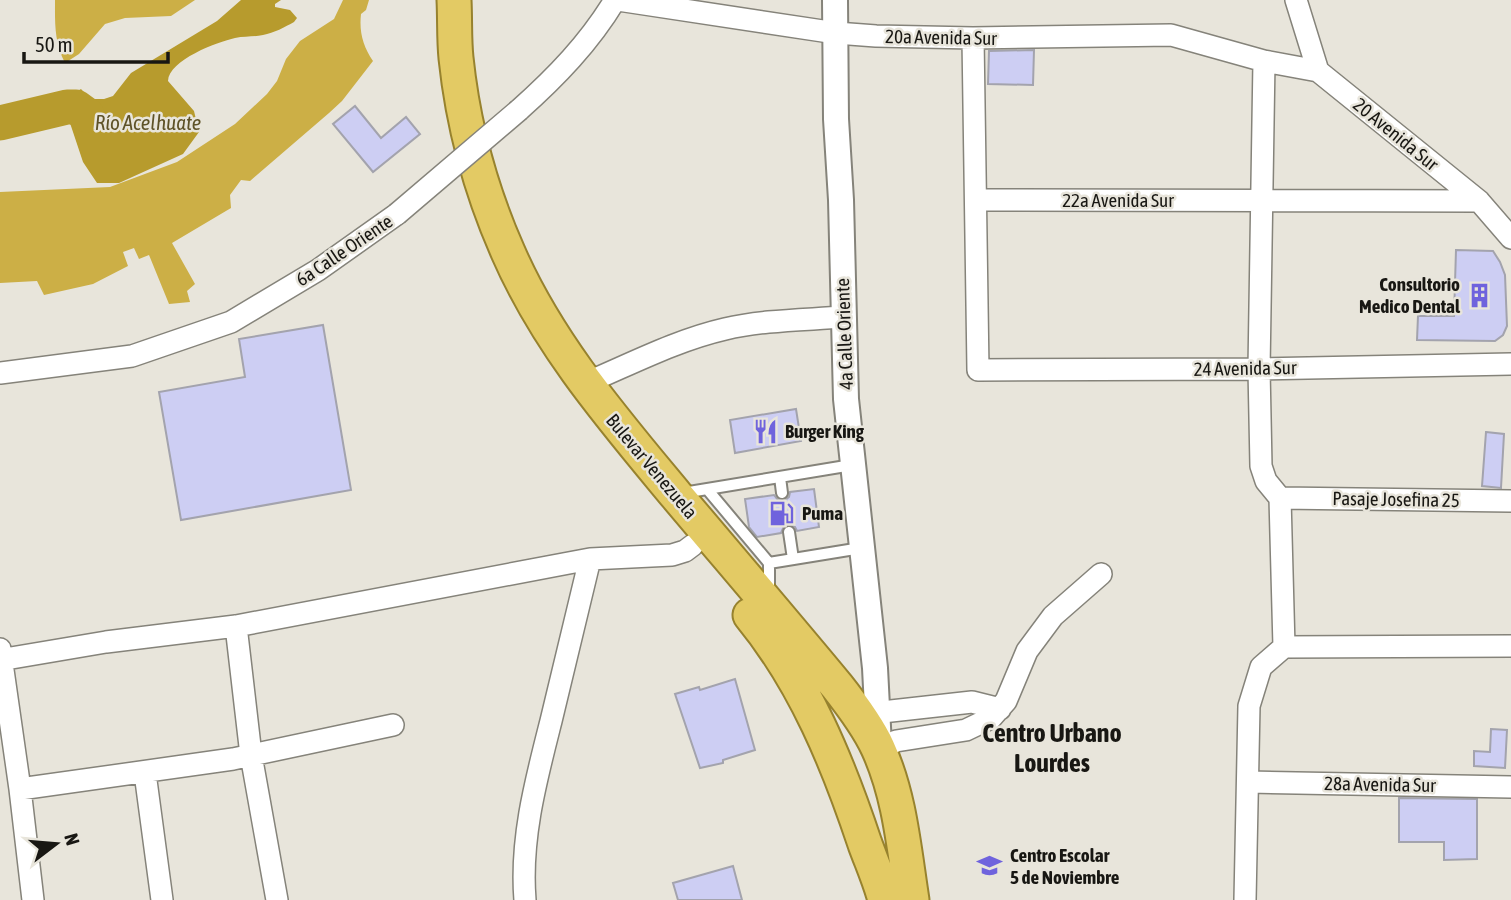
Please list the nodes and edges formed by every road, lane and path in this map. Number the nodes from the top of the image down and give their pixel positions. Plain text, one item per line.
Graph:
1 (436, 0) edge
2 (454, 0) edge
3 (617, 0) edge
4 (835, 0) edge
5 (1296, 0) edge
6 (836, 33) junction
7 (973, 38) junction
8 (1264, 61) junction
9 (1318, 71) junction
10 (976, 200) junction
11 (1261, 200) junction
12 (1479, 201) junction
13 (1511, 238) edge
14 (843, 317) junction
15 (1511, 364) edge
16 (1259, 369) junction
17 (0, 373) edge
18 (586, 383) junction
19 (852, 465) junction
20 (780, 477) junction
21 (691, 492) junction
22 (782, 494) dead end
23 (1280, 498) junction
24 (1511, 501) edge
25 (789, 532) dead end
26 (692, 545) junction
27 (861, 548) junction
28 (590, 559) junction
29 (793, 559) junction
30 (769, 563) junction
31 (1101, 574) dead end
32 (769, 606) junction
33 (236, 625) junction
34 (1511, 646) edge
35 (1284, 647) junction
36 (1, 656) edge
37 (1000, 709) junction
38 (868, 714) junction
39 (393, 726) dead end
40 (829, 749) junction
41 (879, 750) junction
42 (251, 755) junction
43 (145, 773) junction
44 (1249, 782) junction
45 (1511, 787) edge
46 (20, 789) junction
47 (33, 900) edge
48 (162, 900) edge
49 (277, 900) edge
50 (525, 900) edge
51 (885, 900) edge
52 (912, 900) edge
53 (1245, 900) edge

1 - 26 highway, Bulevar Venezuela
2 - 18 highway, Bulevar Venezuela
3 - 6 street, 20a Avenida Sur
3 - 17 street, 6a Calle Oriente, bridge
4 - 6 street, 4a Calle Oriente
5 - 9 street
6 - 7 street, 20a Avenida Sur
6 - 14 street, 4a Calle Oriente
7 - 8 street, 20a Avenida Sur
7 - 10 street
8 - 9 street, 20 Avenida Sur
8 - 11 street
9 - 12 street, 20 Avenida Sur
10 - 11 street, 22a Avenida Sur
10 - 16 street, 24 Avenida Sur
11 - 12 street, 22a Avenida Sur
11 - 16 street
12 - 13 street, 20 Avenida Sur
14 - 18 street
14 - 19 street, 4a Calle Oriente
15 - 16 street, 24 Avenida Sur
16 - 23 street
18 - 21 highway, Bulevar Venezuela
19 - 20 lane
19 - 27 street, 4a Calle Oriente
20 - 21 lane
20 - 22 lane
21 - 30 lane
21 - 32 highway, Bulevar Venezuela
23 - 24 street, Pasaje Josefina 25
23 - 35 street
25 - 29 lane
26 - 28 street
26 - 40 highway, Bulevar Venezuela
27 - 29 lane
27 - 38 street, 4a Calle Oriente
28 - 33 street
28 - 50 street
29 - 30 lane
30 - 32 lane
31 - 37 street
32 - 38 highway, Bulevar Venezuela
33 - 36 street
33 - 42 street
34 - 35 street
35 - 44 street
36 - 46 street
37 - 38 street
37 - 41 street
38 - 41 highway, Bulevar Venezuela
39 - 42 street
40 - 41 highway
40 - 51 highway, Bulevar Venezuela
41 - 52 highway, Bulevar Venezuela
42 - 43 street
42 - 49 street
43 - 46 street
43 - 48 street
44 - 45 street, 28a Avenida Sur
44 - 53 street
46 - 47 street

